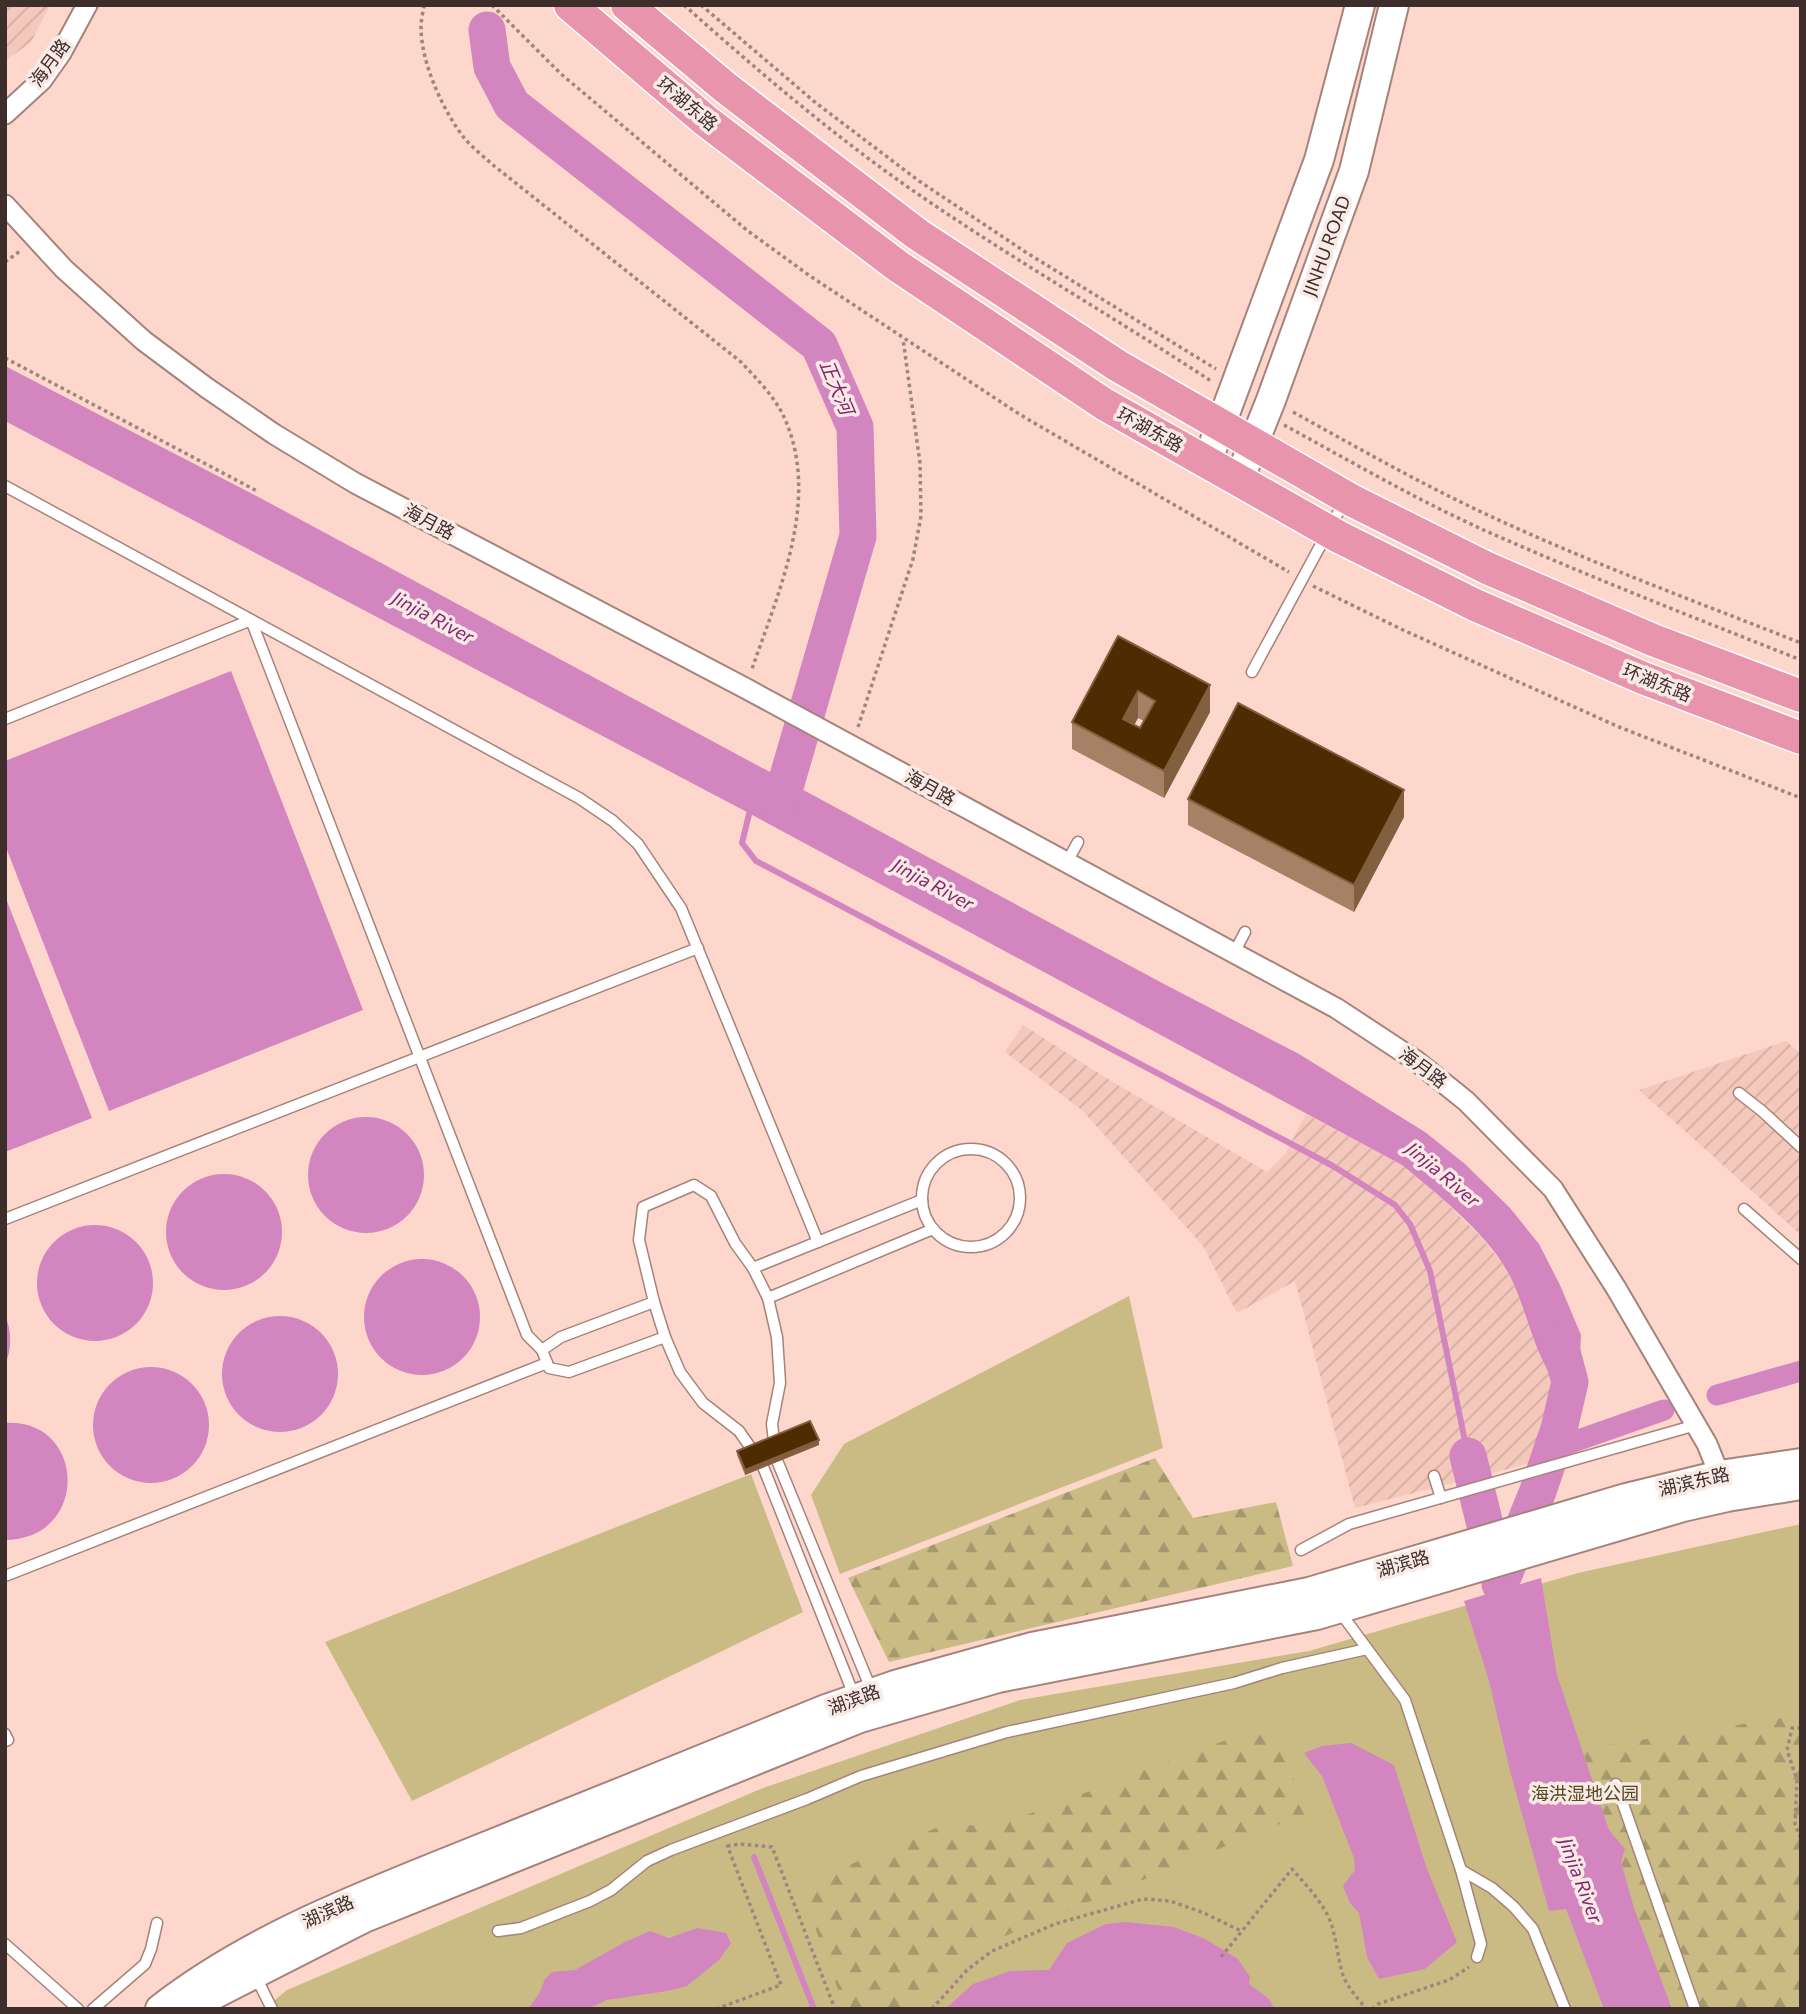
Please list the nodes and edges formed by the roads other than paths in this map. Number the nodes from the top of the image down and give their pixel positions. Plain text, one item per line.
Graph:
1 (87, 5) edge
2 (570, 5) edge
3 (627, 5) edge
4 (1360, 5) edge
5 (1394, 5) edge
6 (5, 114) edge
7 (5, 205) edge
8 (1220, 425) junction
9 (1254, 443) junction
10 (1207, 462) junction
11 (1239, 480) junction
12 (5, 486) edge
13 (1347, 497) junction
14 (1329, 531) junction
15 (251, 620) junction
16 (1252, 672) dead end
17 (1801, 696) edge
18 (5, 719) edge
19 (1801, 738) edge
20 (1079, 842) dead end
21 (1068, 862) junction
22 (1245, 932) dead end
23 (698, 948) junction
24 (1234, 953) junction
25 (420, 1056) junction
26 (1739, 1093) dead end
27 (1801, 1147) edge
28 (922, 1200) junction
29 (1744, 1209) dead end
30 (5, 1219) edge
31 (933, 1229) junction
32 (818, 1242) junction
33 (1801, 1259) edge
34 (753, 1268) junction
35 (768, 1298) junction
36 (654, 1302) junction
37 (665, 1338) junction
38 (542, 1350) junction
39 (547, 1363) junction
40 (1696, 1425) junction
41 (1801, 1463) edge
42 (1434, 1476) dead end
43 (1801, 1485) edge
44 (1724, 1486) junction
45 (1443, 1497) junction
46 (1591, 1521) joint
47 (1301, 1550) dead end
48 (1432, 1568) junction
49 (5, 1576) edge
50 (1338, 1609) junction
51 (1367, 1649) junction
52 (864, 1696) junction
53 (5, 1734) edge
54 (5, 1741) edge
55 (1616, 1784) dead end
56 (1461, 1870) junction
57 (157, 1923) dead end
58 (498, 1931) dead end
59 (5, 1944) edge
60 (1477, 1957) road end
61 (254, 1974) junction
62 (78, 2009) edge
63 (93, 2009) edge
64 (160, 2009) edge
65 (193, 2009) edge
66 (272, 2009) edge
67 (1565, 2009) edge
68 (1695, 2009) edge

1 - 6 street, 海月路
2 - 10 main road, 环湖东路
3 - 8 main road, 环湖东路
4 - 8 main road, JINHU ROAD
5 - 9 main road, JINHU ROAD
7 - 21 street, 海月路
8 - 9 main road, 环湖东路
8 - 10 main road, JINHU ROAD
9 - 11 main road, JINHU ROAD
9 - 13 main road, 环湖东路
10 - 11 main road, 环湖东路
11 - 14 main road, 环湖东路
12 - 15 lane
13 - 14 lane
13 - 17 main road, 环湖东路
14 - 16 lane
14 - 19 main road, 环湖东路
15 - 18 lane
15 - 23 lane
15 - 25 lane
20 - 21 lane
21 - 24 street, 海月路
22 - 24 lane
23 - 25 lane
23 - 32 lane
24 - 40 street, 海月路
25 - 30 lane
25 - 38 lane
26 - 27 lane
28 - 31 lane
28 - 31 lane
28 - 32 lane
29 - 33 lane
31 - 35 lane
32 - 34 lane
34 - 35 lane
34 - 36 lane
35 - 52 lane
36 - 37 lane
36 - 38 lane
37 - 39 lane
37 - 52 lane
38 - 39 lane
39 - 49 lane
40 - 44 street, 海月路
40 - 45 lane
41 - 44 main road, 湖滨东路
42 - 45 lane
43 - 44 main road, 湖滨东路
44 - 46 main road, 湖滨东路
45 - 47 lane
46 - 48 main road, 湖滨路
48 - 50 main road, 湖滨路
48 - 52 main road, 湖滨路
50 - 51 lane
50 - 61 main road, 湖滨路
51 - 56 lane
51 - 58 lane
52 - 64 main road, 湖滨路
53 - 54 lane
55 - 68 lane
56 - 60 lane
56 - 67 lane
57 - 63 lane
59 - 62 lane
61 - 65 main road, 湖滨路
61 - 66 lane

